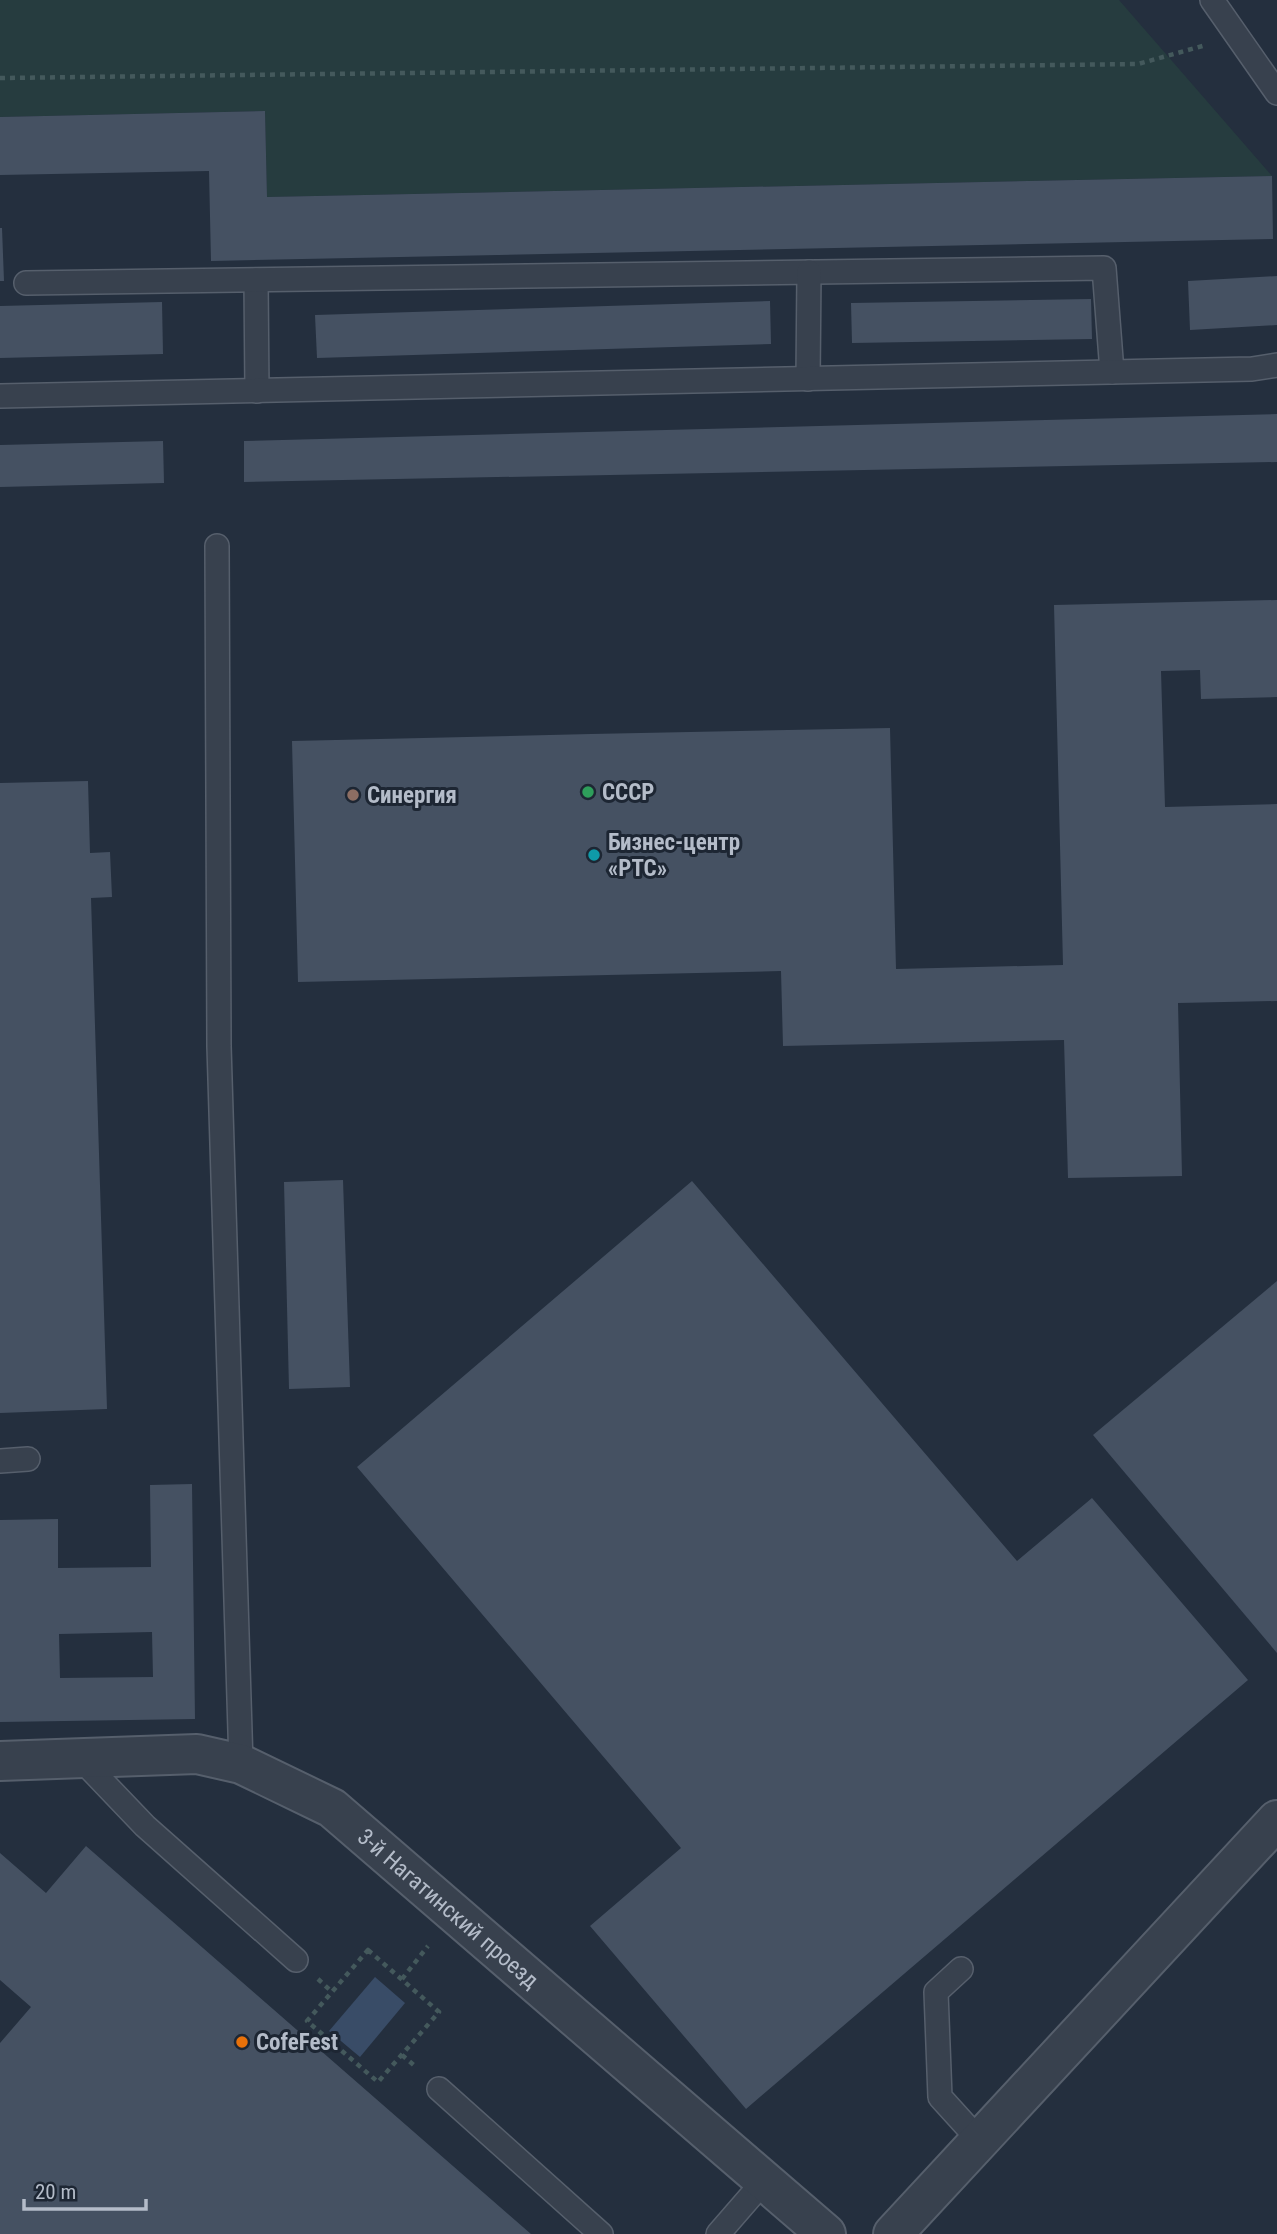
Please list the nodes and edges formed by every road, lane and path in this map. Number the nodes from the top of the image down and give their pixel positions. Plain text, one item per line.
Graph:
1 (1212, 0) edge
2 (1238, 36) junction
3 (0, 78) edge
4 (1277, 93) edge
5 (809, 272) junction
6 (256, 280) junction
7 (26, 283) dead end
8 (1277, 365) edge
9 (1112, 372) junction
10 (808, 379) junction
11 (257, 391) junction
12 (0, 396) edge
13 (217, 545) dead end
14 (28, 1459) dead end
15 (0, 1461) edge
16 (79, 1757) junction
17 (0, 1761) edge
18 (241, 1764) junction
19 (1277, 1820) edge
20 (428, 1946) dead end
21 (296, 1960) dead end
22 (961, 1969) dead end
23 (402, 1979) junction
24 (439, 2089) dead end
25 (979, 2140) junction
26 (764, 2181) junction
27 (601, 2234) edge
28 (718, 2234) edge
29 (826, 2234) edge
30 (893, 2234) edge

1 - 2 lane
2 - 3 path
2 - 4 lane
5 - 6 lane
5 - 9 lane
5 - 10 lane
6 - 7 lane
6 - 11 lane
8 - 9 lane
9 - 10 lane
10 - 11 lane
11 - 12 lane
13 - 18 lane
14 - 15 lane
16 - 17 street, 3-й Нагатинский проезд
16 - 18 street, 3-й Нагатинский проезд
16 - 21 lane
18 - 26 street, 3-й Нагатинский проезд
19 - 25 street
20 - 23 path
22 - 25 lane
23 - 23 path
24 - 27 lane
25 - 30 street
26 - 28 lane
26 - 29 street, 3-й Нагатинский проезд

